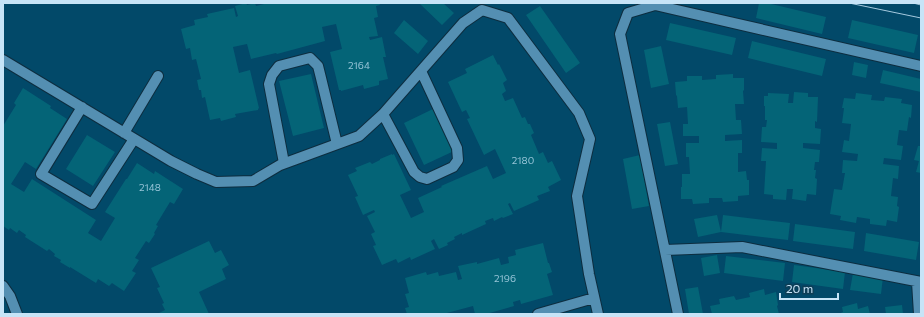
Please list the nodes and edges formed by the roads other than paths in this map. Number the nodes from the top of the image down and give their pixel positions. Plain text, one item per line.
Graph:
1 (3, 60) edge
2 (921, 66) edge
3 (421, 71) junction
4 (158, 76) dead end
5 (82, 107) junction
6 (383, 114) junction
7 (124, 133) junction
8 (134, 139) junction
9 (337, 144) junction
10 (284, 163) junction
11 (665, 250) junction
12 (919, 282) edge
13 (3, 286) edge
14 (594, 298) junction
15 (17, 314) edge
16 (538, 314) edge
17 (598, 314) edge
18 (678, 314) edge
19 (919, 314) edge

1 - 5 lane
2 - 11 lane
3 - 6 lane
3 - 6 lane
3 - 14 lane
4 - 7 lane
5 - 7 lane
5 - 8 lane
6 - 9 lane
7 - 8 lane
8 - 10 lane
9 - 10 lane
9 - 10 lane
11 - 12 lane
11 - 18 lane
12 - 19 lane
13 - 15 lane
14 - 16 lane
14 - 17 lane

